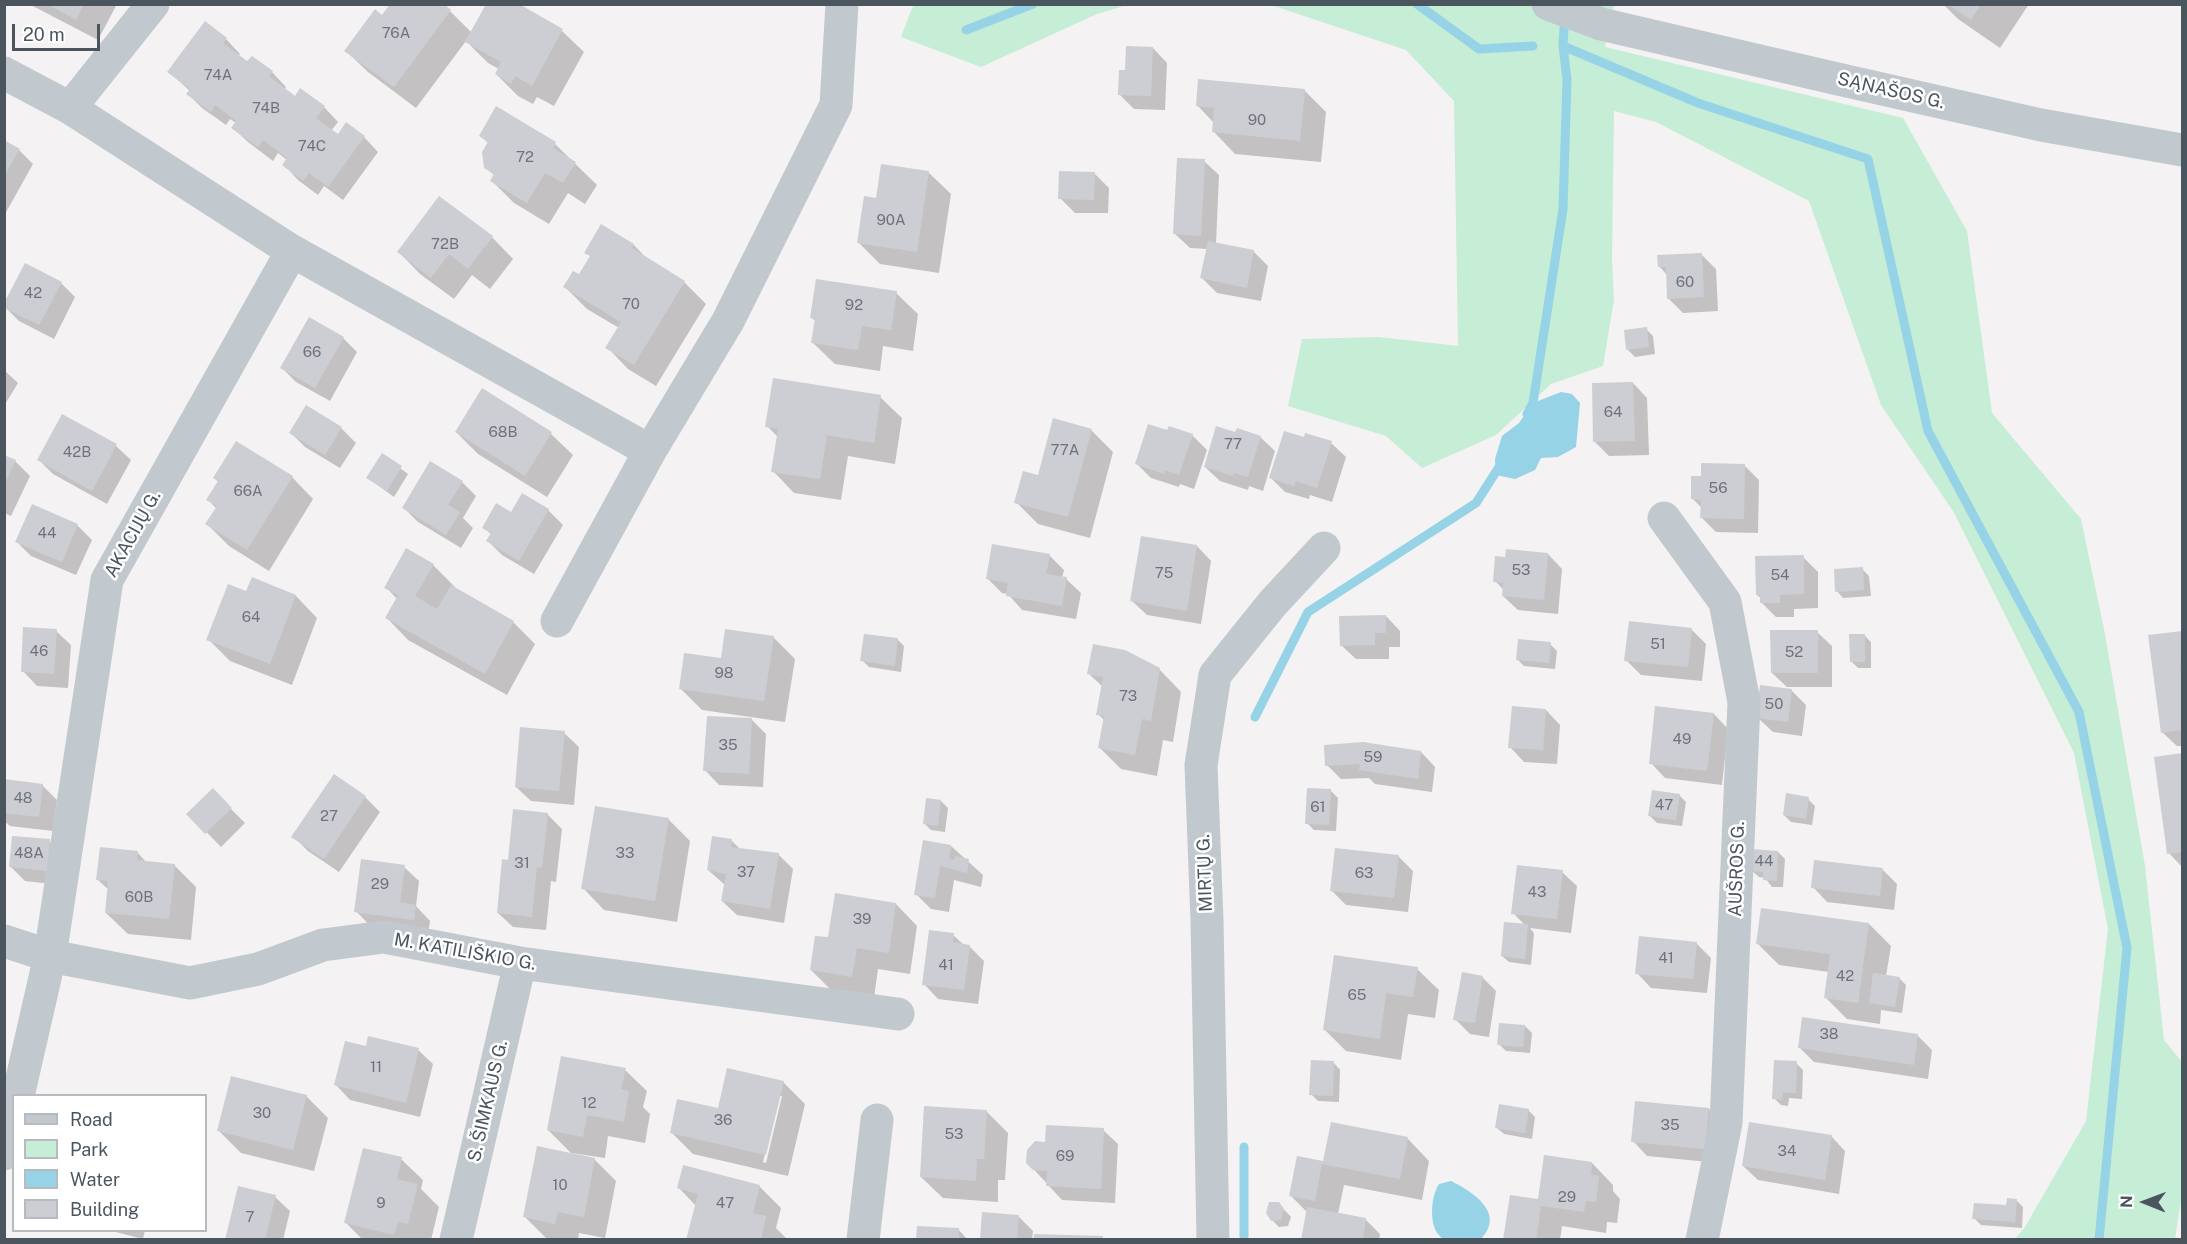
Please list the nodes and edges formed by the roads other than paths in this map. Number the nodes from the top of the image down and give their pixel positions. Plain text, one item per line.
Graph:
1 (153, 4) edge
2 (842, 4) edge
3 (1548, 4) edge
4 (4, 73) edge
5 (70, 108) junction
6 (2182, 150) edge
7 (292, 251) junction
8 (650, 451) junction
9 (1664, 518) dead end
10 (1324, 548) dead end
11 (557, 621) dead end
12 (4, 940) edge
13 (50, 956) junction
14 (520, 963) junction
15 (898, 1014) dead end
16 (18, 1094) edge
17 (877, 1120) dead end
18 (12, 1123) edge
19 (4, 1154) edge
20 (456, 1239) edge
21 (863, 1239) edge
22 (1213, 1239) edge
23 (1702, 1239) edge

1 - 5 street
2 - 8 street
3 - 6 street, SĄNAŠOS G.
4 - 5 street
5 - 7 street
7 - 8 street
7 - 13 street, AKACIJŲ G.
8 - 11 street
9 - 23 street, AUŠROS G.
10 - 22 street, MIRTŲ G.
12 - 13 street, M. KATILIŠKIO G.
13 - 14 street, M. KATILIŠKIO G.
13 - 16 street, AKACIJŲ G.
14 - 15 street, M. KATILIŠKIO G.
14 - 20 street, S. ŠIMKAUS G.
17 - 21 street
18 - 19 street

